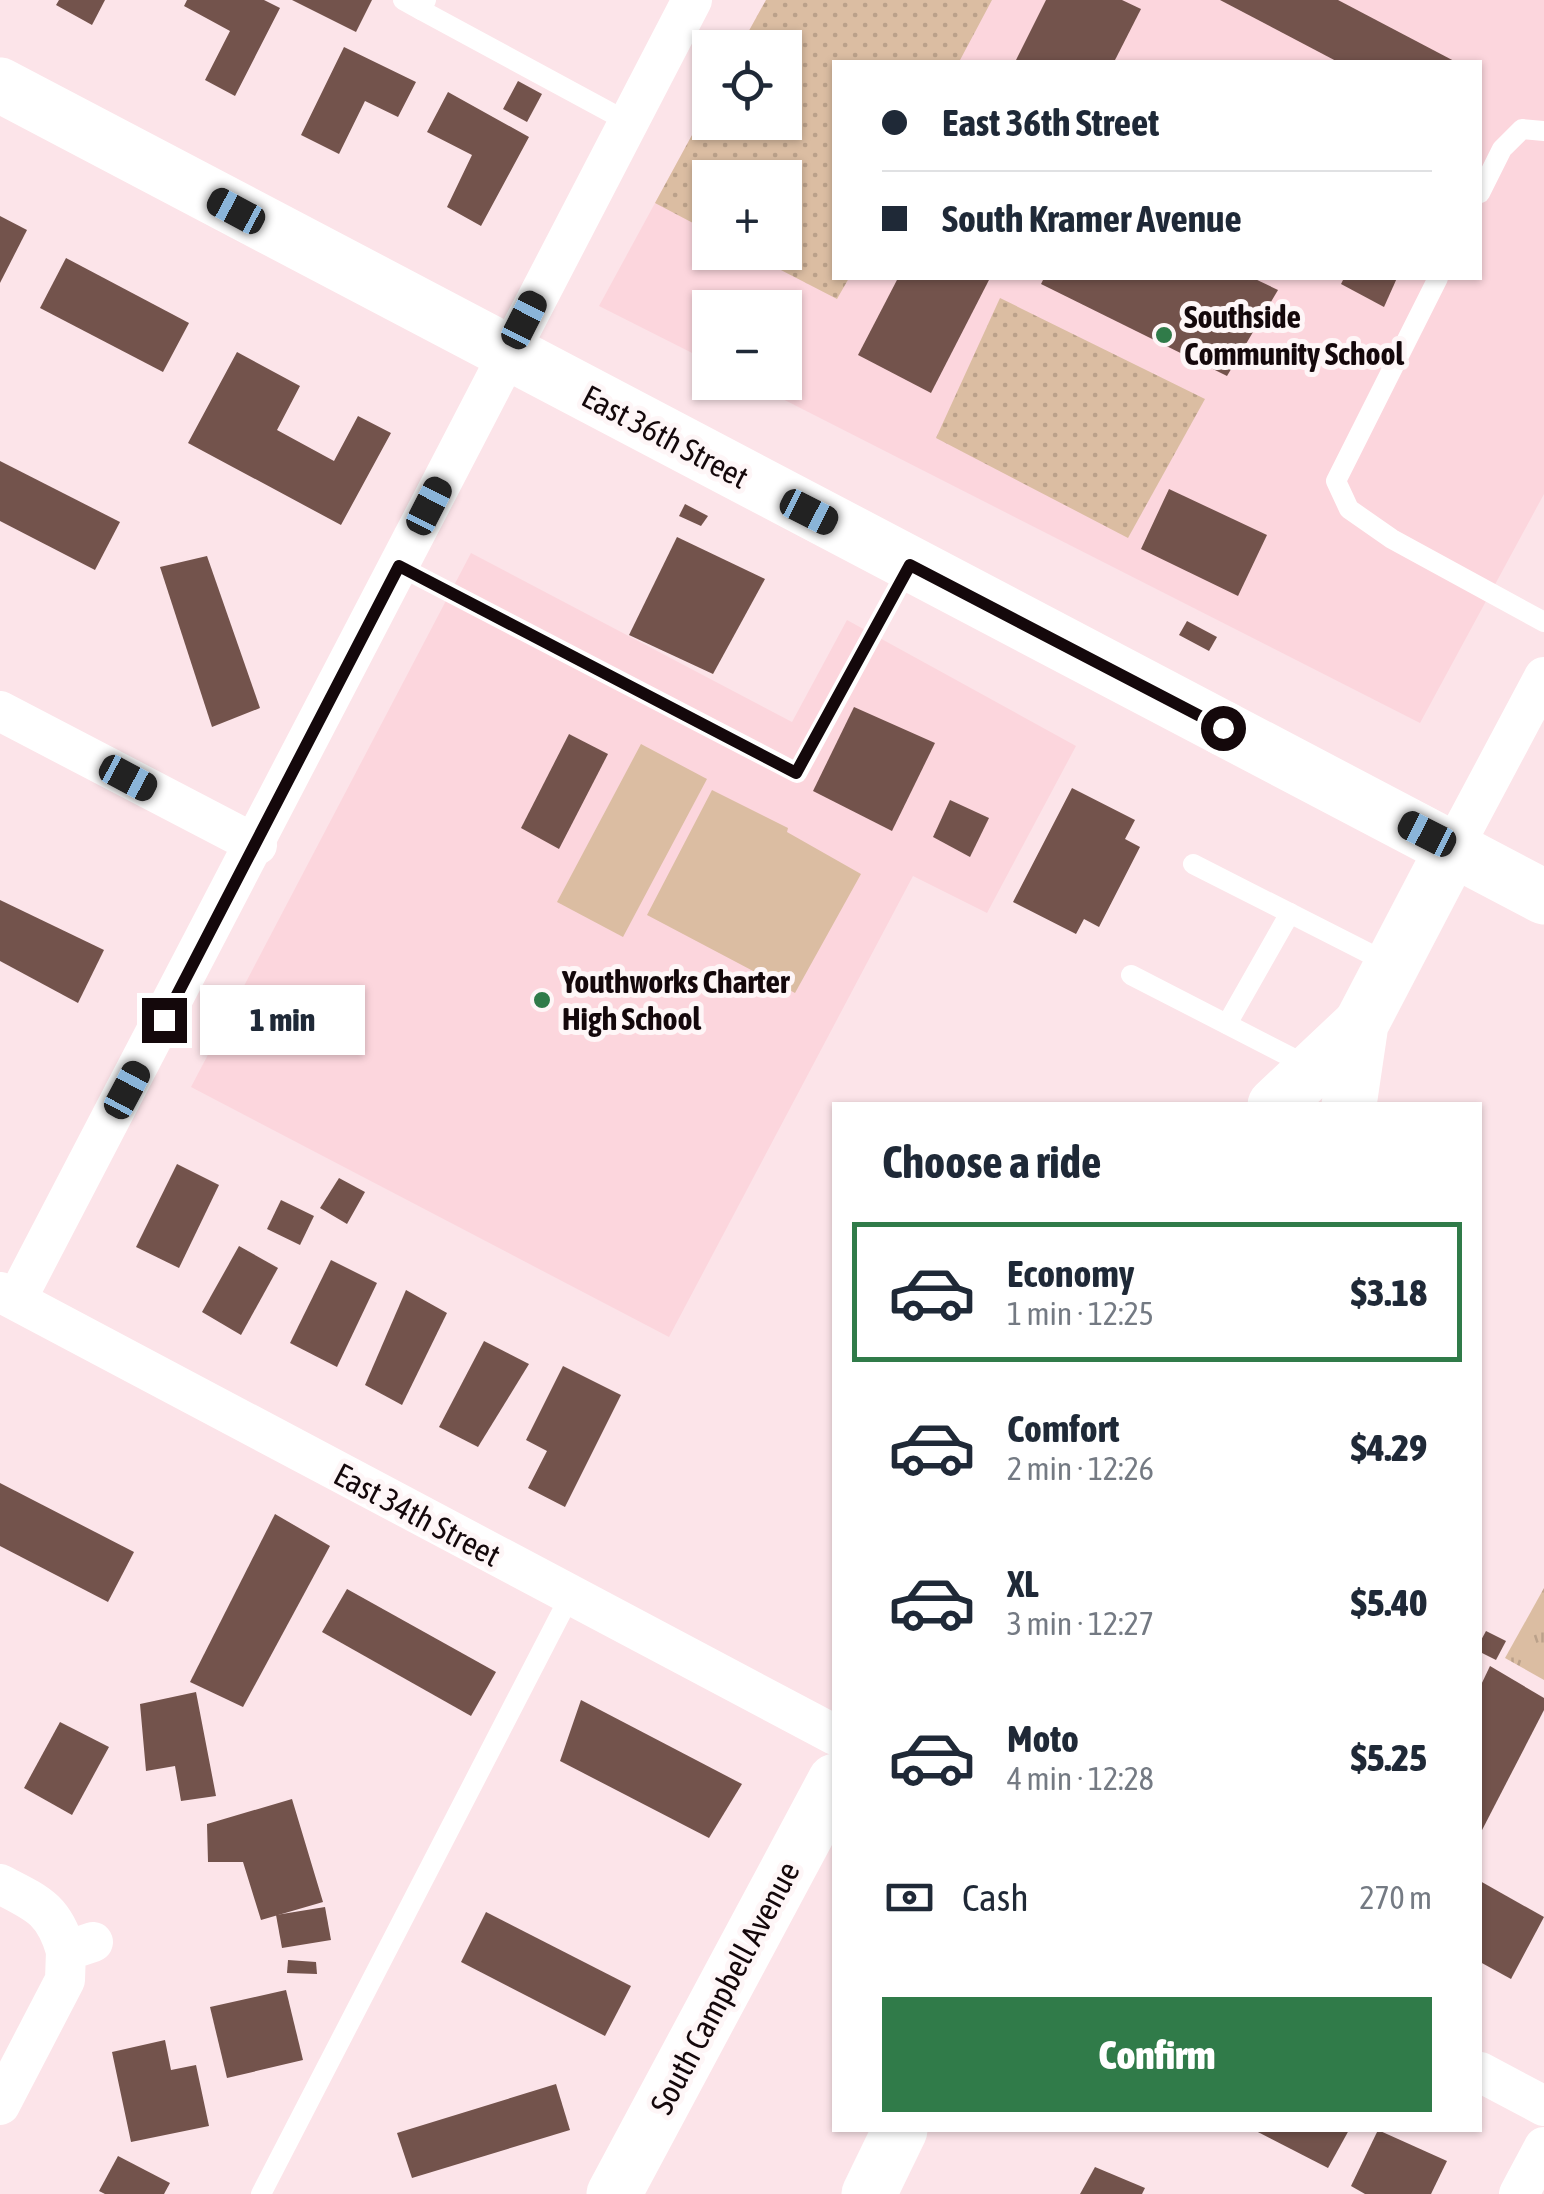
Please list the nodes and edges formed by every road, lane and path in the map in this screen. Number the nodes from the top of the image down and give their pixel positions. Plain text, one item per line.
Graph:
1 (692, 0) edge
2 (417, 3) edge
3 (0, 85) edge
4 (628, 122) junction
5 (1544, 130) edge
6 (1482, 189) edge
7 (1437, 280) edge
8 (507, 354) junction
9 (910, 565) junction
10 (399, 566) junction
11 (1544, 622) edge
12 (1544, 677) edge
13 (0, 711) edge
14 (256, 845) junction
15 (1453, 848) junction
16 (1193, 864) dead end
17 (1544, 897) edge
18 (1290, 913) junction
19 (1392, 965) junction
20 (1131, 975) dead end
21 (1227, 1024) junction
22 (1312, 1093) edge
23 (8, 1296) edge
24 (570, 1596) junction
25 (832, 1734) edge
26 (832, 1787) edge
27 (0, 1884) edge
28 (1482, 2073) edge
29 (0, 2105) edge
30 (1544, 2106) edge
31 (899, 2132) edge
32 (1544, 2147) edge
33 (260, 2194) edge
34 (614, 2194) edge
35 (868, 2194) edge
36 (1519, 2194) edge

1 - 4 street
2 - 4 lane
3 - 8 main road, East 36th Street
4 - 8 street
5 - 6 lane
7 - 11 lane
8 - 9 main road, East 36th Street
8 - 10 street
9 - 10 lane
9 - 15 main road, East 36th Street
10 - 14 street
12 - 15 street
13 - 14 street
14 - 23 street
15 - 17 main road, East 36th Street
15 - 19 main road
16 - 18 lane
18 - 19 lane
18 - 21 lane
19 - 22 main road
20 - 21 lane
21 - 22 lane
23 - 24 street, East 34th Street
24 - 25 street, East 34th Street
24 - 33 lane
26 - 34 main road, South Campbell Avenue
27 - 29 street
28 - 30 street
31 - 35 main road
32 - 36 street

